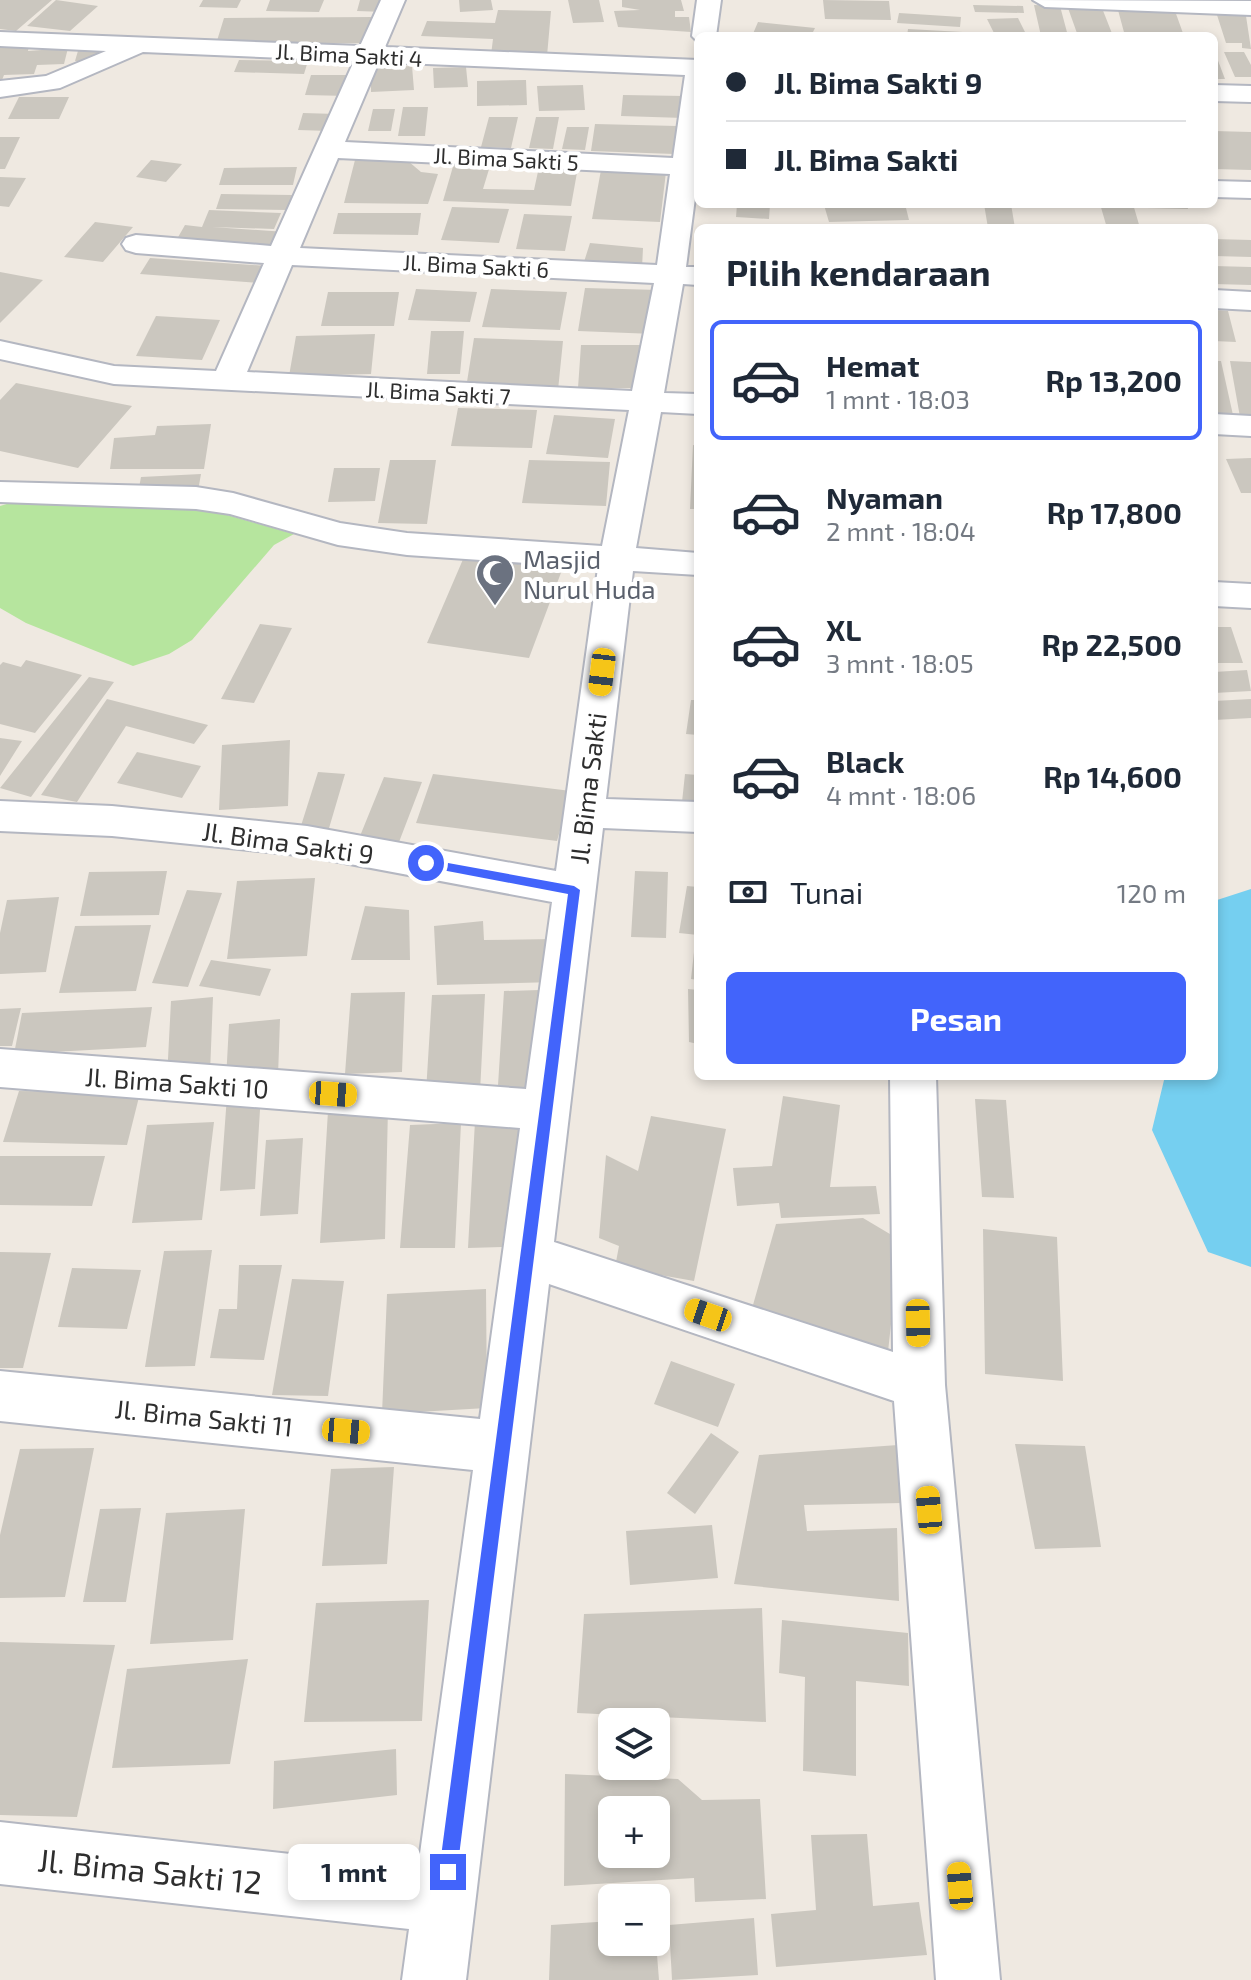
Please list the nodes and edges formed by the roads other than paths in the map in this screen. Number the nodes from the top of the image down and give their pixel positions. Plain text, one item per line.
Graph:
1 (393, 0) edge
2 (709, 0) edge
3 (1045, 0) edge
4 (1251, 8) edge
5 (705, 32) edge
6 (0, 39) edge
7 (143, 44) junction
8 (369, 56) junction
9 (694, 68) edge
10 (0, 89) edge
11 (1218, 93) edge
12 (1251, 94) edge
13 (694, 127) edge
14 (328, 149) junction
15 (691, 166) edge
16 (1218, 189) edge
17 (1251, 190) edge
18 (136, 244) dead end
19 (282, 256) junction
20 (684, 276) edge
21 (1218, 299) edge
22 (1251, 301) edge
23 (0, 350) edge
24 (227, 382) junction
25 (648, 402) junction
26 (694, 404) edge
27 (1218, 424) edge
28 (1251, 426) edge
29 (0, 492) edge
30 (617, 559) junction
31 (694, 564) edge
32 (1218, 594) edge
33 (1251, 596) edge
34 (584, 813) junction
35 (0, 816) edge
36 (694, 817) edge
37 (574, 890) junction
38 (0, 1068) edge
39 (913, 1080) edge
40 (545, 1110) junction
41 (527, 1255) junction
42 (919, 1385) junction
43 (0, 1396) edge
44 (503, 1447) junction
45 (0, 1853) edge
46 (444, 1902) junction
47 (434, 1980) edge
48 (968, 1980) edge

1 - 8 street
2 - 5 street
3 - 4 street
6 - 7 street, Jl. Bima Sakti 4
7 - 8 street, Jl. Bima Sakti 4
7 - 10 street
8 - 9 street, Jl. Bima Sakti 4
8 - 14 street
11 - 12 street
13 - 15 street, Jl. Bima Sakti
14 - 15 street, Jl. Bima Sakti 5
14 - 19 street
15 - 20 street, Jl. Bima Sakti
16 - 17 street
18 - 19 street, Jl. Bima Sakti 6
19 - 20 street, Jl. Bima Sakti 6
19 - 24 street
20 - 25 street, Jl. Bima Sakti
21 - 22 street
23 - 24 street, Jl. Bima Sakti 7
24 - 25 street, Jl. Bima Sakti 7
25 - 26 street, Jl. Bima Sakti 7
25 - 30 street, Jl. Bima Sakti
27 - 28 street
29 - 30 street
30 - 31 street
30 - 34 street, Jl. Bima Sakti
32 - 33 street
34 - 36 street
34 - 37 street, Jl. Bima Sakti
35 - 37 street, Jl. Bima Sakti 9
37 - 40 street, Jl. Bima Sakti
38 - 40 street, Jl. Bima Sakti 10
39 - 42 street
40 - 41 street, Jl. Bima Sakti
41 - 42 street
41 - 44 street, Jl. Bima Sakti
42 - 48 street
43 - 44 street, Jl. Bima Sakti 11
44 - 46 street, Jl. Bima Sakti
45 - 46 street, Jl. Bima Sakti 12
46 - 47 street, Jl. Bima Sakti

